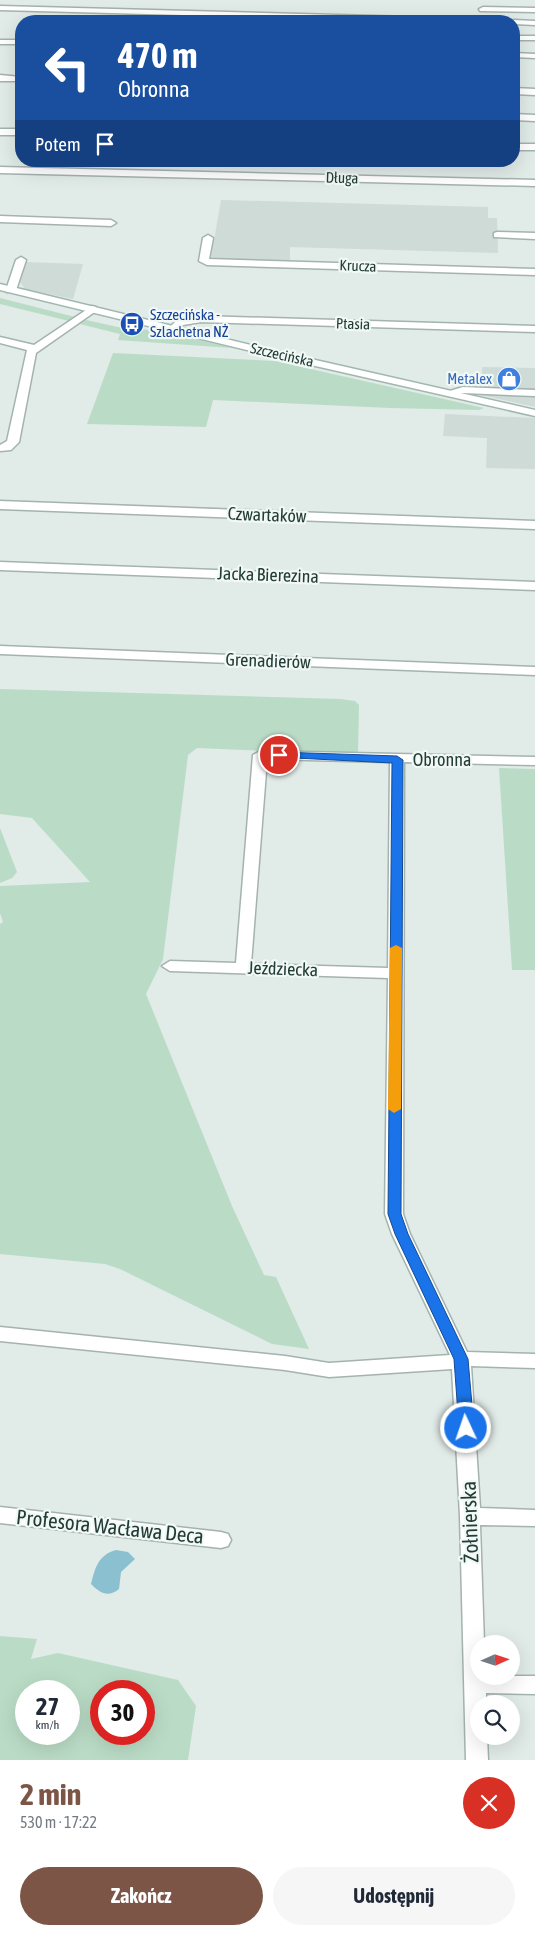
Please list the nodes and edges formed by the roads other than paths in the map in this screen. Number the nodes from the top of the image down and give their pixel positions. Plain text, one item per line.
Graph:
1 (0, 8) edge
2 (483, 9) dead end
3 (535, 10) edge
4 (262, 15) edge
5 (520, 22) edge
6 (535, 23) edge
7 (520, 38) edge
8 (535, 38) edge
9 (0, 42) edge
10 (15, 42) edge
11 (520, 55) edge
12 (535, 56) edge
13 (0, 78) edge
14 (15, 79) edge
15 (520, 91) edge
16 (535, 92) edge
17 (520, 118) edge
18 (535, 118) edge
19 (0, 132) edge
20 (15, 132) edge
21 (520, 147) edge
22 (535, 147) edge
23 (0, 170) edge
24 (535, 183) edge
25 (0, 218) edge
26 (111, 223) dead end
27 (497, 235) dead end
28 (535, 236) edge
29 (208, 238) dead end
30 (21, 260) dead end
31 (535, 272) edge
32 (6, 288) edge
33 (92, 309) junction
34 (173, 329) junction
35 (535, 329) edge
36 (0, 340) edge
37 (34, 348) junction
38 (449, 393) junction
39 (535, 393) edge
40 (535, 413) edge
41 (0, 448) edge
42 (0, 505) edge
43 (535, 525) edge
44 (0, 566) edge
45 (535, 586) edge
46 (0, 650) edge
47 (535, 671) edge
48 (397, 760) junction
49 (535, 761) edge
50 (170, 966) dead end
51 (243, 968) junction
52 (396, 973) junction
53 (0, 1334) edge
54 (461, 1359) junction
55 (535, 1361) edge
56 (0, 1515) edge
57 (470, 1516) junction
58 (535, 1518) edge
59 (221, 1540) dead end
60 (474, 1635) edge
61 (520, 1684) edge
62 (476, 1685) edge
63 (535, 1685) edge
64 (477, 1760) edge

1 - 4 street
2 - 3 street
5 - 6 street
7 - 8 street
9 - 10 street
11 - 12 street
13 - 14 street
15 - 16 street
17 - 18 street
19 - 20 street
21 - 22 street
23 - 24 street, Długa
25 - 26 street
27 - 28 street
29 - 31 street, Krucza
30 - 32 street
32 - 33 street, Szczecińska
33 - 34 street, Szczecińska
33 - 37 street
34 - 35 street, Ptasia
34 - 38 street, Szczecińska
36 - 37 street
37 - 41 street
38 - 39 street
38 - 40 street, Szczecińska
42 - 43 street, Czwartaków
44 - 45 street, Jacka Bierezina
46 - 47 street, Grenadierów
48 - 49 street, Obronna
48 - 51 street, Obronna
48 - 52 street, Żołnierska
50 - 51 street, Jeździecka
51 - 52 street, Jeździecka
52 - 54 street, Żołnierska
53 - 54 street
54 - 55 street
54 - 57 street, Żołnierska
56 - 59 street, Profesora Wacława Deca
57 - 58 street
57 - 60 street, Żołnierska
61 - 63 street
62 - 64 street, Żołnierska

